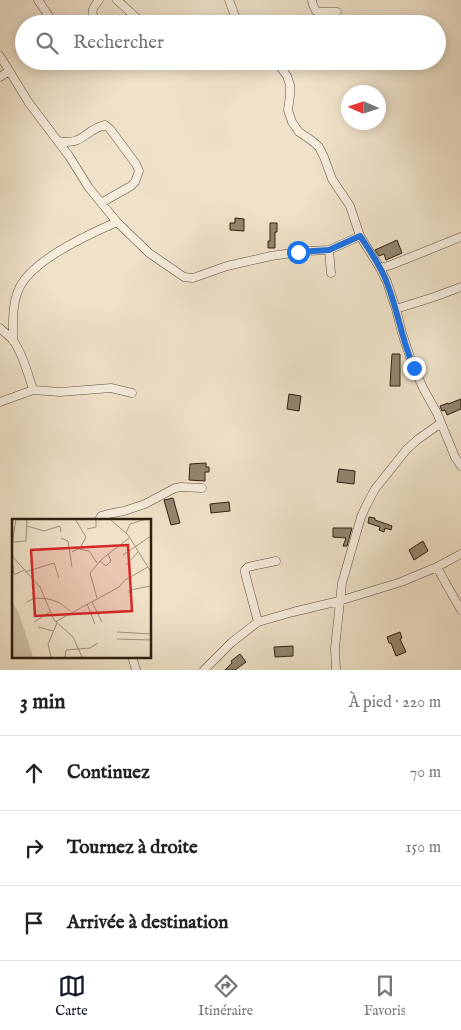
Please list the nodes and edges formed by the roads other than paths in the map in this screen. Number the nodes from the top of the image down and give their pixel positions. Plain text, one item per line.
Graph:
1 (38, 0) edge
2 (99, 0) edge
3 (117, 0) edge
4 (229, 0) edge
5 (312, 0) edge
6 (337, 12) dead end
7 (48, 15) edge
8 (92, 15) edge
9 (133, 15) edge
10 (235, 15) edge
11 (0, 56) edge
12 (283, 70) edge
13 (9, 71) junction
14 (0, 77) edge
15 (58, 140) junction
16 (101, 202) junction
17 (117, 222) junction
18 (360, 236) junction
19 (461, 237) edge
20 (329, 250) junction
21 (380, 268) junction
22 (332, 273) dead end
23 (461, 287) edge
24 (396, 309) junction
25 (0, 328) edge
26 (13, 341) junction
27 (33, 390) junction
28 (132, 393) dead end
29 (0, 402) edge
30 (441, 423) junction
31 (461, 466) edge
32 (202, 488) dead end
33 (100, 519) edge
34 (461, 554) edge
35 (276, 561) dead end
36 (437, 567) junction
37 (340, 601) junction
38 (461, 610) edge
39 (258, 622) junction
40 (204, 670) edge
41 (336, 670) edge

1 - 7 street
2 - 8 street
3 - 9 street
4 - 10 street
5 - 6 street
11 - 13 street
12 - 18 street
13 - 14 street
13 - 15 street
15 - 16 street
15 - 16 street
16 - 17 street
17 - 20 street
17 - 26 street
18 - 20 street
18 - 21 street
19 - 21 street
20 - 22 street
21 - 24 street
23 - 24 street
24 - 30 street
25 - 26 street
26 - 27 street
27 - 28 street
27 - 29 street
30 - 31 street
30 - 37 street
32 - 33 street
34 - 36 street
35 - 39 street
36 - 37 street
36 - 38 street
37 - 39 street
37 - 41 street
39 - 40 street

